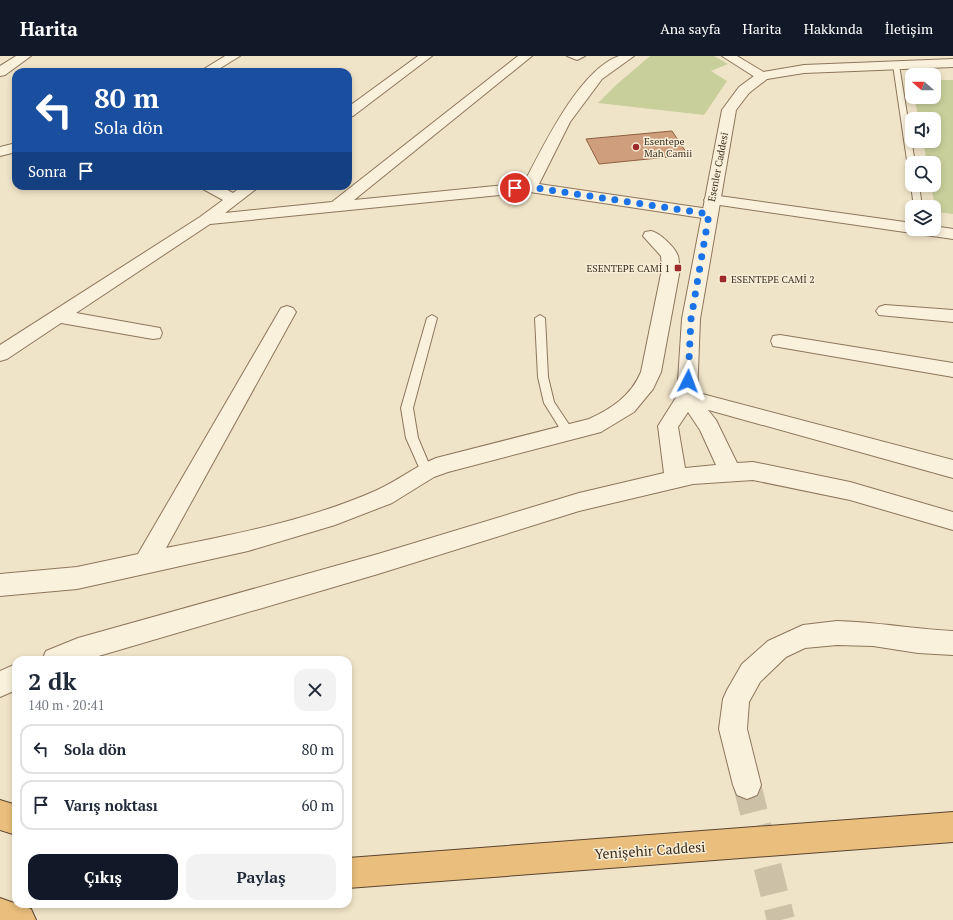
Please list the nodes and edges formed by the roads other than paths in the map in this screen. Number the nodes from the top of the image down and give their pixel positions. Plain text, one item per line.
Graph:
1 (25, 56) edge
2 (234, 56) edge
3 (426, 56) edge
4 (526, 56) edge
5 (570, 56) edge
6 (582, 56) edge
7 (628, 56) edge
8 (728, 56) edge
9 (953, 64) edge
10 (896, 65) junction
11 (12, 68) edge
12 (12, 68) edge
13 (212, 68) edge
14 (4, 76) edge
15 (763, 76) junction
16 (352, 110) edge
17 (12, 148) edge
18 (0, 152) edge
19 (910, 156) edge
20 (530, 187) junction
21 (215, 190) edge
22 (247, 190) edge
23 (234, 200) junction
24 (336, 207) junction
25 (711, 207) junction
26 (206, 220) junction
27 (905, 228) edge
28 (941, 232) edge
29 (953, 234) edge
30 (651, 236) dead end
31 (885, 311) dead end
32 (287, 312) dead end
33 (58, 316) junction
34 (953, 316) edge
35 (432, 318) dead end
36 (540, 318) dead end
37 (153, 333) dead end
38 (780, 341) dead end
39 (0, 354) edge
40 (953, 370) edge
41 (687, 397) junction
42 (568, 432) junction
43 (953, 469) edge
44 (426, 471) junction
45 (731, 473) junction
46 (676, 479) junction
47 (953, 521) edge
48 (146, 563) junction
49 (0, 585) edge
50 (953, 643) edge
51 (64, 656) edge
52 (12, 679) edge
53 (0, 684) edge
54 (747, 784) tunnel mouth
55 (0, 815) edge
56 (12, 819) edge
57 (953, 827) edge
58 (352, 873) edge
59 (0, 914) edge
60 (20, 920) edge

1 - 12 street
2 - 13 street
3 - 16 street
4 - 24 street
5 - 6 lane
7 - 20 street
8 - 15 street
9 - 10 street, Esenler Caddesi
10 - 15 street, Esenler Caddesi
10 - 19 lane
11 - 14 street
15 - 25 street, Esenler Caddesi
17 - 18 street
20 - 24 street
20 - 25 street
21 - 23 street
22 - 23 street
23 - 26 street
24 - 26 street
25 - 27 street
25 - 41 street, Esenler Caddesi
26 - 33 street
28 - 29 street
30 - 42 street
31 - 34 street
32 - 48 street
33 - 37 street
33 - 39 street
35 - 44 lane
36 - 42 lane
38 - 40 street
41 - 43 street
41 - 45 street
41 - 46 street
42 - 44 street
44 - 48 street
45 - 46 street
45 - 47 street
46 - 51 street
48 - 49 street
50 - 54 street
52 - 53 street
55 - 56 highway
57 - 58 highway, Yenişehir Caddesi
59 - 60 highway

